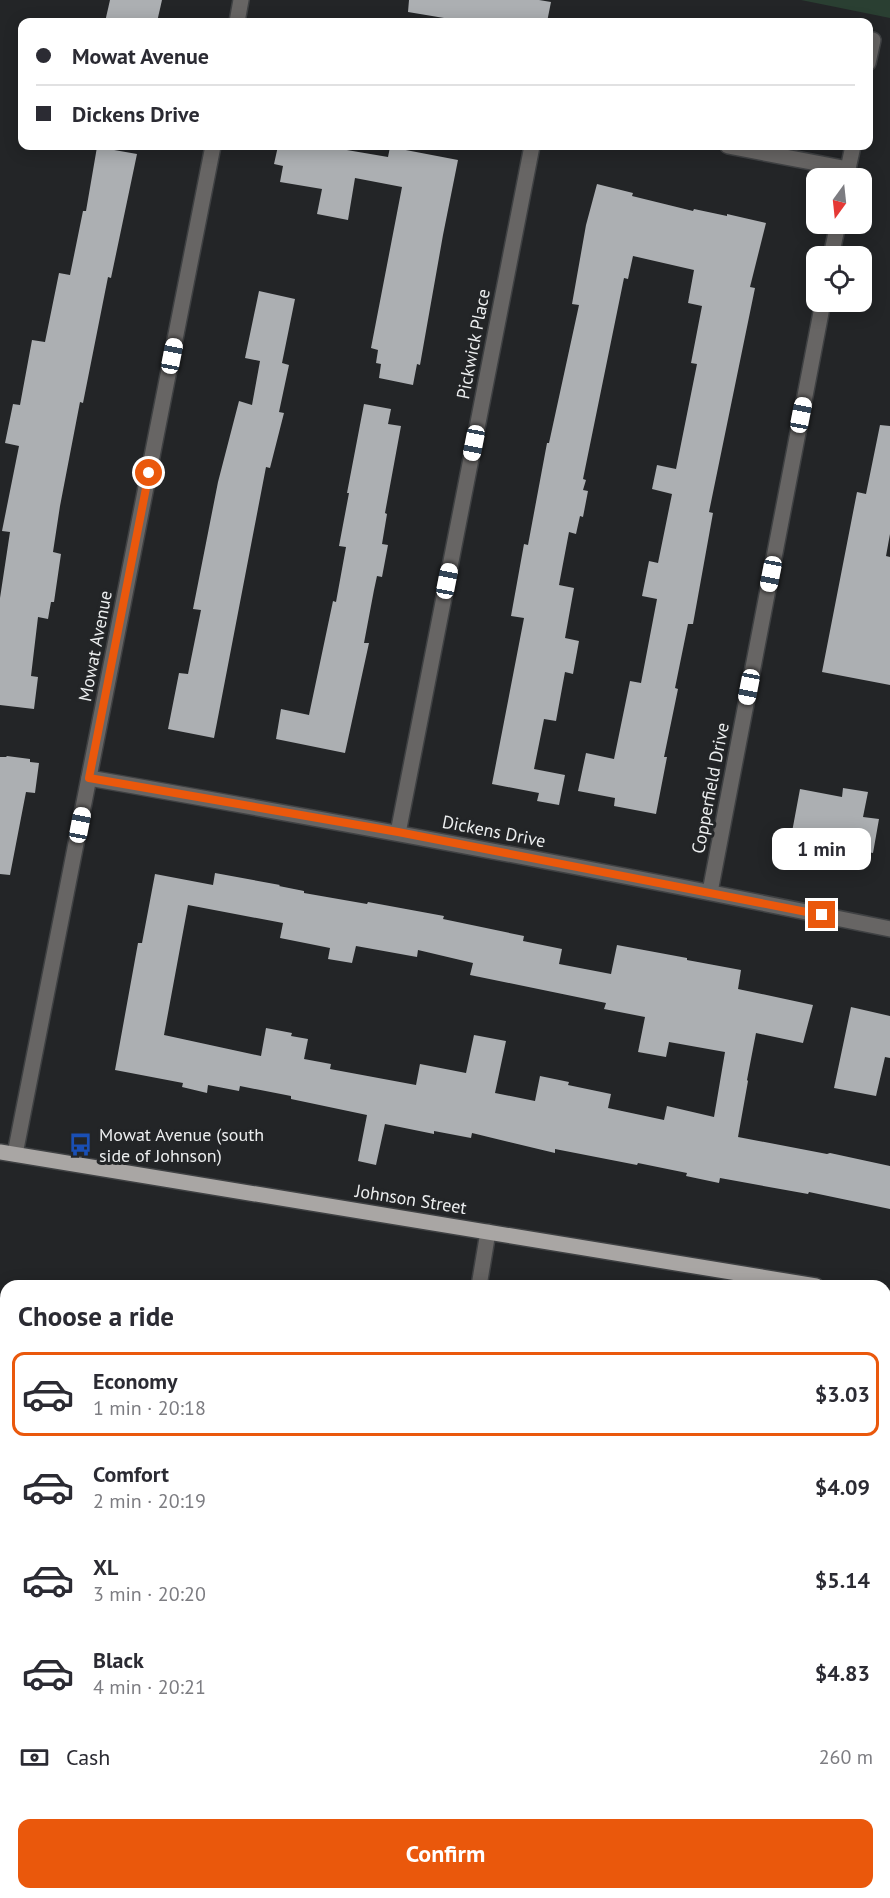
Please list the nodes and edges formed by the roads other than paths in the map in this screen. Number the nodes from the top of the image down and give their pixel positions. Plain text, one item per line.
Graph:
1 (241, 0) edge
2 (238, 18) edge
3 (212, 150) edge
4 (531, 150) edge
5 (745, 150) edge
6 (852, 150) edge
7 (822, 168) edge
8 (848, 168) edge
9 (821, 312) edge
10 (89, 778) junction
11 (398, 832) junction
12 (710, 892) junction
13 (890, 929) edge
14 (7, 1153) edge
15 (488, 1232) junction
16 (480, 1280) edge
17 (780, 1280) edge

1 - 2 street
3 - 10 street, Mowat Avenue
4 - 11 street, Pickwick Place
5 - 7 street
6 - 8 street
9 - 12 street, Copperfield Drive
10 - 11 street, Dickens Drive
10 - 14 street, Mowat Avenue
11 - 12 street, Dickens Drive
12 - 13 street, Dickens Drive
14 - 15 main road, Johnson Street
15 - 16 street
15 - 17 main road, Johnson Street

